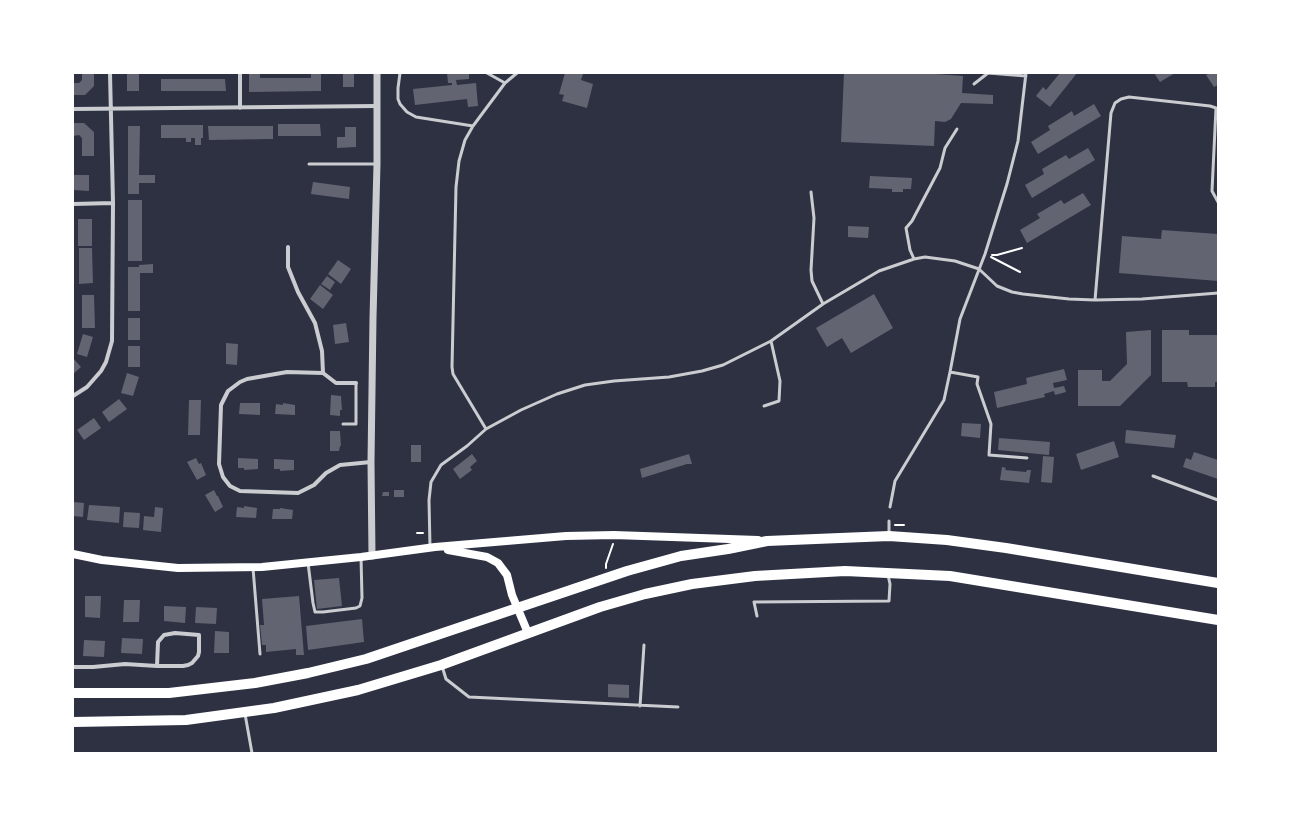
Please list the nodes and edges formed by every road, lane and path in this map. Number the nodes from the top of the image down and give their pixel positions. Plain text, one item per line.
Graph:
1 (110, 73) edge
2 (240, 73) edge
3 (377, 73) edge
4 (400, 73) edge
5 (487, 73) edge
6 (517, 73) edge
7 (1026, 75) edge
8 (505, 83) junction
9 (974, 84) dead end
10 (377, 106) junction
11 (240, 108) junction
12 (73, 109) edge
13 (110, 109) junction
14 (473, 126) junction
15 (957, 129) dead end
16 (309, 164) dead end
17 (377, 164) junction
18 (811, 192) dead end
19 (1218, 202) edge
20 (113, 203) junction
21 (73, 204) edge
22 (288, 247) dead end
23 (1022, 248) dead end
24 (985, 254) junction
25 (914, 259) junction
26 (979, 269) junction
27 (1020, 272) dead end
28 (1218, 293) edge
29 (1095, 300) junction
30 (823, 304) junction
31 (771, 341) junction
32 (950, 372) junction
33 (323, 373) junction
34 (356, 383) joint
35 (73, 396) edge
36 (764, 406) dead end
37 (342, 424) dead end
38 (486, 429) junction
39 (1027, 458) dead end
40 (372, 462) junction
41 (1153, 476) dead end
42 (1218, 500) edge
43 (890, 507) dead end
44 (889, 521) dead end
45 (614, 535) junction
46 (889, 536) junction
47 (767, 541) junction
48 (433, 548) junction
49 (73, 554) edge
50 (372, 556) junction
51 (361, 557) junction
52 (308, 562) junction
53 (253, 567) junction
54 (888, 573) junction
55 (607, 577) junction
56 (1218, 583) edge
57 (518, 608) junction
58 (757, 616) dead end
59 (1218, 620) edge
60 (528, 633) junction
61 (644, 645) dead end
62 (260, 654) dead end
63 (441, 665) junction
64 (157, 666) junction
65 (73, 667) edge
66 (73, 693) edge
67 (640, 706) junction
68 (678, 707) dead end
69 (244, 712) junction
70 (73, 722) edge
71 (252, 753) edge

1 - 13 street
2 - 11 street
3 - 10 street
4 - 14 lane
5 - 8 lane
6 - 8 lane
7 - 9 lane
7 - 24 lane
8 - 14 lane
10 - 11 street
10 - 17 street
11 - 13 street
12 - 13 street
13 - 20 street
14 - 38 lane
15 - 25 lane
16 - 17 lane
17 - 40 street
18 - 30 lane
19 - 29 lane
20 - 21 street
20 - 35 street
22 - 33 street
23 - 24 path
24 - 26 lane
24 - 27 path
25 - 26 lane
25 - 30 lane
26 - 29 lane
26 - 32 lane
28 - 29 lane
30 - 31 lane
31 - 36 lane
31 - 38 lane
32 - 39 lane
32 - 43 lane
33 - 34 street
33 - 40 street
34 - 37 lane
38 - 48 lane
40 - 50 street
41 - 42 lane
44 - 46 lane
45 - 47 main road
45 - 48 main road
45 - 55 path
46 - 47 highway
46 - 56 highway
47 - 55 highway
48 - 50 main road
48 - 57 main road
49 - 53 main road
50 - 51 main road
51 - 52 main road
51 - 52 lane
52 - 53 main road
53 - 62 lane
54 - 58 lane
54 - 59 highway
54 - 60 highway
55 - 57 highway
57 - 60 main road
57 - 66 highway
60 - 63 highway
61 - 67 lane
63 - 67 lane
63 - 69 highway
64 - 64 street
64 - 65 street
67 - 68 lane
69 - 70 highway
69 - 71 lane

